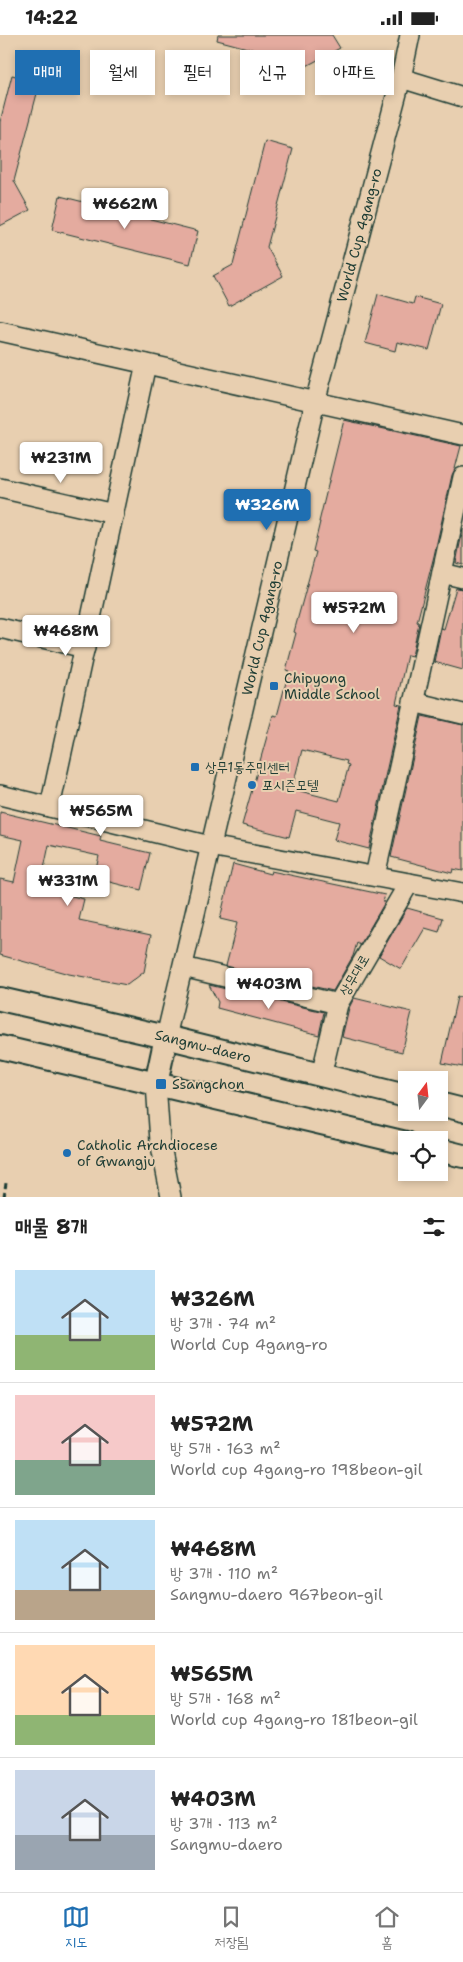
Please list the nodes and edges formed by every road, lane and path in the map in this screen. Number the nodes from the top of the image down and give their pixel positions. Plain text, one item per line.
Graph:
1 (410, 35) edge
2 (401, 78) junction
3 (463, 97) edge
4 (0, 331) edge
5 (146, 364) junction
6 (315, 402) junction
7 (463, 435) edge
8 (463, 477) edge
9 (0, 488) edge
10 (114, 514) junction
11 (442, 573) junction
12 (463, 578) edge
13 (0, 628) edge
14 (85, 648) junction
15 (413, 702) junction
16 (463, 714) edge
17 (0, 795) edge
18 (50, 807) junction
19 (210, 846) junction
20 (375, 876) junction
21 (409, 883) junction
22 (463, 893) edge
23 (183, 967) junction
24 (0, 999) edge
25 (338, 1004) junction
26 (166, 1037) junction
27 (0, 1047) edge
28 (322, 1075) junction
29 (156, 1084) junction
30 (398, 1094) edge
31 (448, 1106) edge
32 (463, 1110) edge
33 (398, 1141) edge
34 (448, 1152) edge
35 (463, 1156) edge
36 (6, 1183) dead end
37 (4, 1197) edge
38 (171, 1197) edge

1 - 2 street, World Cup 4gang-ro
2 - 3 street
2 - 6 street, World Cup 4gang-ro
4 - 5 street
5 - 6 street
5 - 10 street
6 - 7 street
6 - 19 street, World Cup 4gang-ro
8 - 11 street
9 - 10 street
10 - 14 street
11 - 12 street
11 - 15 street
13 - 14 street
14 - 18 street
15 - 16 street
15 - 20 street
17 - 18 street
18 - 19 street
19 - 20 street
19 - 23 street, World Cup 4gang-ro
20 - 21 street
21 - 22 street
21 - 25 street, 상무대로
23 - 25 street
23 - 26 street, World Cup 4gang-ro
24 - 26 main road, Sangmu-daero
25 - 28 street, 상무대로
26 - 28 main road, Sangmu-daero
26 - 29 main road, World Cup 4gang-ro
27 - 29 main road
28 - 30 main road, Sangmu-daero
29 - 33 main road
29 - 38 street, World Cup 4gang-ro
31 - 32 main road
34 - 35 main road
36 - 37 path

